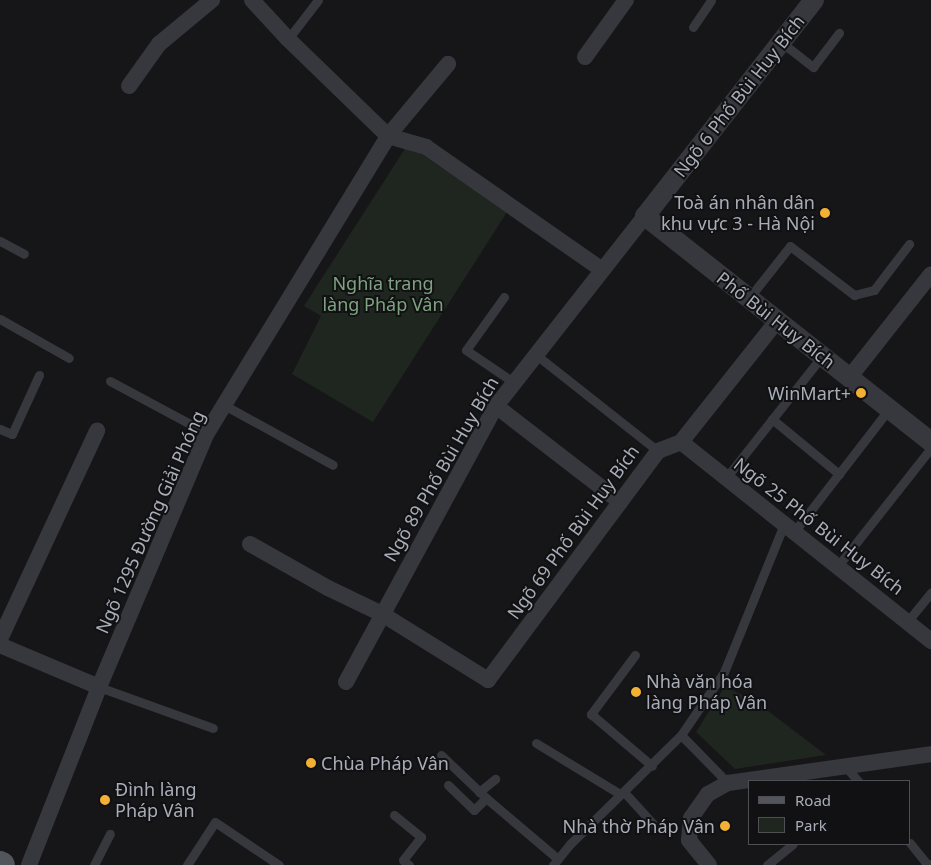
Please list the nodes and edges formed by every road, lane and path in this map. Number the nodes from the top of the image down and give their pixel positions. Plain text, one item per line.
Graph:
1 (212, 0) edge
2 (252, 0) edge
3 (318, 0) edge
4 (626, 0) edge
5 (711, 0) edge
6 (814, 0) edge
7 (693, 27) dead end
8 (839, 33) dead end
9 (288, 40) junction
10 (781, 42) junction
11 (585, 57) dead end
12 (448, 64) dead end
13 (129, 86) dead end
14 (388, 136) junction
15 (645, 216) junction
16 (0, 241) edge
17 (910, 244) dead end
18 (24, 254) dead end
19 (602, 270) junction
20 (931, 274) edge
21 (504, 297) dead end
22 (749, 298) junction
23 (0, 319) edge
24 (777, 321) junction
25 (535, 354) junction
26 (822, 356) junction
27 (70, 358) dead end
28 (39, 375) dead end
29 (849, 378) junction
30 (110, 381) dead end
31 (513, 382) junction
32 (224, 405) junction
33 (496, 406) junction
34 (889, 409) junction
35 (772, 419) junction
36 (0, 429) edge
37 (97, 431) dead end
38 (207, 433) junction
39 (681, 442) junction
40 (931, 442) edge
41 (931, 448) edge
42 (658, 451) junction
43 (333, 466) dead end
44 (839, 474) junction
45 (726, 478) junction
46 (620, 502) junction
47 (789, 528) junction
48 (250, 544) dead end
49 (838, 567) junction
50 (931, 592) edge
51 (382, 614) junction
52 (907, 622) junction
53 (0, 639) edge
54 (931, 641) edge
55 (0, 644) edge
56 (635, 655) dead end
57 (346, 682) dead end
58 (99, 688) junction
59 (213, 728) dead end
60 (681, 735) junction
61 (536, 743) dead end
62 (931, 754) edge
63 (441, 755) dead end
64 (845, 765) junction
65 (652, 766) junction
66 (820, 776) edge
67 (495, 779) dead end
68 (767, 780) edge
69 (857, 780) edge
70 (748, 781) edge
71 (728, 783) junction
72 (448, 785) dead end
73 (622, 793) junction
74 (482, 795) junction
75 (394, 816) dead end
76 (656, 826) dead end
77 (110, 834) dead end
78 (911, 844) edge
79 (792, 845) edge
80 (556, 862) edge
81 (190, 864) edge
82 (931, 864) edge
83 (30, 865) edge
84 (94, 865) edge
85 (279, 865) edge
86 (409, 865) edge
87 (709, 865) edge
88 (767, 865) edge

1 - 13 street
2 - 9 street
3 - 9 lane
4 - 11 street
5 - 7 lane
6 - 10 street, Ngõ 6 Phố Bùi Huy Bích
8 - 10 lane
9 - 14 street
10 - 15 street, Ngõ 6 Phố Bùi Huy Bích
12 - 14 street, Ngõ 1295 Đường Giải Phóng
14 - 19 street
14 - 32 street, Ngõ 1295 Đường Giải Phóng
15 - 19 street, Ngõ 89 Phố Bùi Huy Bích
15 - 22 street, Phố Bùi Huy Bích
16 - 18 lane
17 - 22 lane
19 - 25 street, Ngõ 89 Phố Bùi Huy Bích
20 - 29 street
21 - 31 lane
22 - 24 street, Phố Bùi Huy Bích
23 - 27 lane
24 - 26 street, Phố Bùi Huy Bích
24 - 39 street
25 - 31 street, Ngõ 89 Phố Bùi Huy Bích
25 - 42 lane
26 - 29 street, Phố Bùi Huy Bích
26 - 35 lane
28 - 36 lane
29 - 34 street, Phố Bùi Huy Bích
30 - 38 lane
31 - 33 street, Ngõ 89 Phố Bùi Huy Bích
32 - 38 street, Ngõ 1295 Đường Giải Phóng
32 - 43 lane
33 - 46 street
33 - 51 street, Ngõ 89 Phố Bùi Huy Bích
34 - 40 street, Phố Bùi Huy Bích
34 - 44 lane
35 - 44 lane
35 - 45 lane
37 - 53 street
38 - 58 street, Ngõ 1295 Đường Giải Phóng
39 - 42 street, Ngõ 69 Phố Bùi Huy Bích
39 - 45 street, Ngõ 25 Phố Bùi Huy Bích
41 - 49 lane
42 - 46 street, Ngõ 69 Phố Bùi Huy Bích
44 - 47 lane
45 - 47 street, Ngõ 25 Phố Bùi Huy Bích
46 - 51 street, Ngõ 69 Phố Bùi Huy Bích
47 - 49 street, Ngõ 25 Phố Bùi Huy Bích
47 - 60 lane
48 - 51 street
49 - 52 street, Ngõ 25 Phố Bùi Huy Bích
50 - 52 lane
51 - 57 street, Ngõ 89 Phố Bùi Huy Bích
52 - 54 street, Ngõ 25 Phố Bùi Huy Bích
55 - 58 street
56 - 65 lane
58 - 59 lane
58 - 83 street, Ngõ 1295 Đường Giải Phóng
60 - 65 lane
60 - 71 lane
61 - 73 lane
62 - 64 street
63 - 74 lane
64 - 66 street
64 - 69 lane
65 - 73 lane
66 - 68 street
67 - 74 lane
70 - 71 street
71 - 87 street
72 - 74 lane
73 - 76 lane
73 - 80 lane
74 - 80 lane
75 - 86 lane
77 - 84 lane
78 - 82 lane
79 - 88 lane
81 - 85 lane

